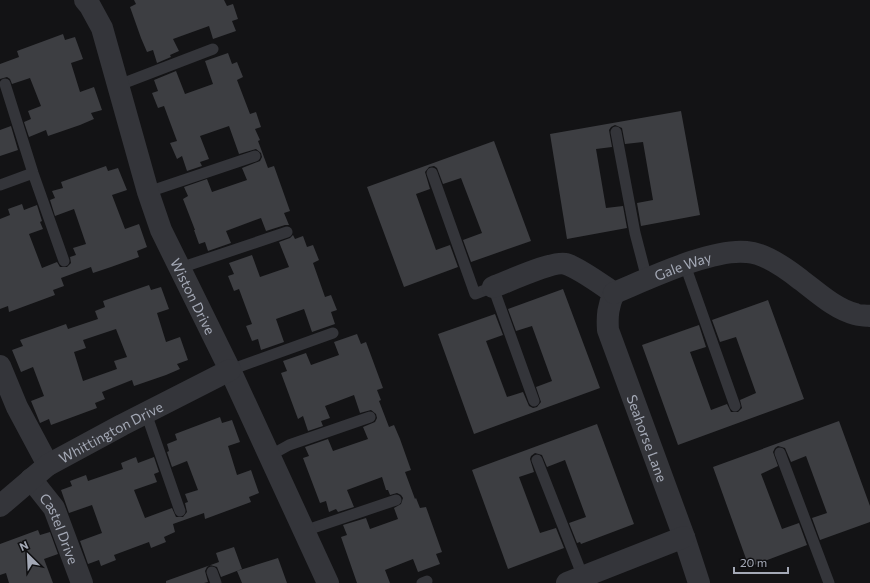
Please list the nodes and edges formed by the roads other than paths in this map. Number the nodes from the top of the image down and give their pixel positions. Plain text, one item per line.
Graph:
1 (92, 2) edge
2 (213, 49) dead end
3 (5, 84) dead end
4 (119, 85) junction
5 (616, 132) dead end
6 (255, 156) dead end
7 (33, 173) junction
8 (432, 174) dead end
9 (0, 185) edge
10 (148, 192) junction
11 (288, 232) dead end
12 (64, 261) dead end
13 (685, 265) junction
14 (180, 268) junction
15 (647, 279) junction
16 (493, 287) junction
17 (614, 293) junction
18 (870, 316) edge
19 (333, 333) dead end
20 (0, 366) edge
21 (230, 370) junction
22 (534, 401) dead end
23 (735, 406) dead end
24 (146, 413) junction
25 (370, 417) dead end
26 (780, 453) dead end
27 (269, 456) junction
28 (537, 460) dead end
29 (48, 465) junction
30 (31, 479) junction
31 (396, 500) dead end
32 (0, 506) edge
33 (180, 511) dead end
34 (304, 531) junction
35 (684, 536) junction
36 (575, 580) edge
37 (82, 583) edge
38 (328, 583) edge
39 (699, 583) edge
40 (829, 583) edge

1 - 4 street, Wiston Drive
2 - 4 lane
3 - 7 lane
4 - 10 street, Wiston Drive
5 - 15 lane
6 - 10 lane
7 - 9 lane
7 - 12 lane
8 - 16 lane
10 - 14 street, Wiston Drive
11 - 14 lane
13 - 15 street, Gale Way
13 - 18 street, Gale Way
13 - 23 lane
14 - 21 street, Wiston Drive
15 - 17 street, Gale Way
16 - 17 street
16 - 22 lane
17 - 35 street, Seahorse Lane
19 - 21 lane
20 - 29 street
21 - 24 street, Whittington Drive
21 - 27 street, Wiston Drive
24 - 29 street, Whittington Drive
24 - 33 lane
25 - 27 lane
26 - 40 lane
27 - 34 street, Wiston Drive
28 - 36 lane
29 - 30 street, Whittington Drive
30 - 32 street, Whittington Drive
30 - 37 street, Castel Drive
31 - 34 lane
34 - 38 street, Wiston Drive
35 - 36 street
35 - 39 street, Seahorse Lane

